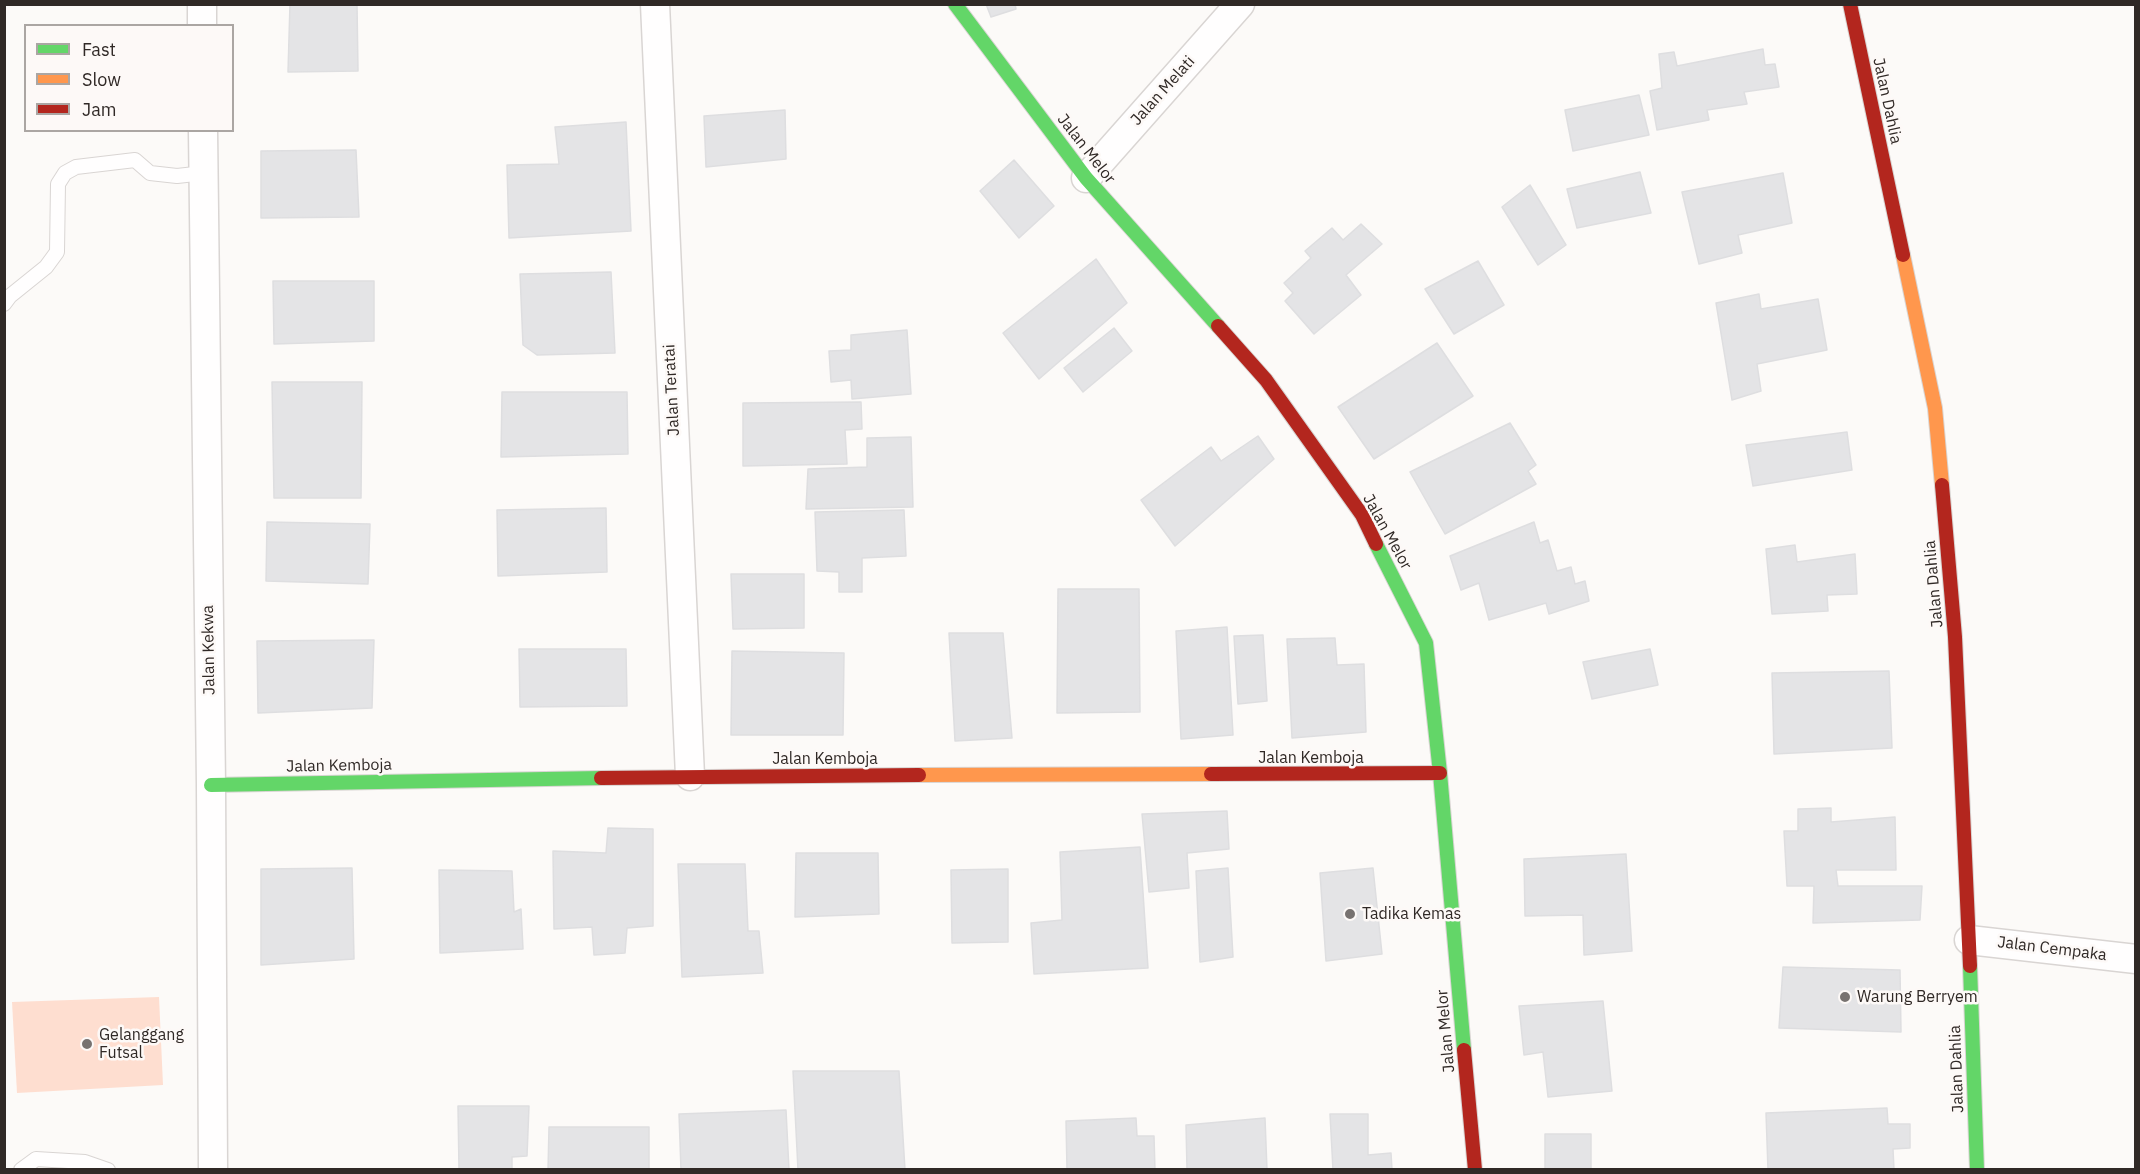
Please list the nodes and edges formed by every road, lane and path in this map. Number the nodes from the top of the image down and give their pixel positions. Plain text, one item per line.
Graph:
1 (202, 4) edge
2 (655, 4) edge
3 (955, 4) edge
4 (1240, 4) edge
5 (1850, 4) edge
6 (202, 24) edge
7 (203, 132) edge
8 (204, 173) junction
9 (1086, 178) junction
10 (4, 304) edge
11 (1440, 773) junction
12 (690, 776) junction
13 (211, 785) junction
14 (1970, 939) junction
15 (2136, 959) edge
16 (21, 1170) edge
17 (108, 1170) edge
18 (213, 1170) edge
19 (1475, 1170) edge
20 (1977, 1170) edge

1 - 6 street
2 - 12 street, Jalan Teratai
3 - 9 street, Jalan Melor
4 - 9 street, Jalan Melati
5 - 14 street, Jalan Dahlia
7 - 8 street, Jalan Kekwa
8 - 10 lane
8 - 13 street, Jalan Kekwa
9 - 11 street, Jalan Melor
11 - 12 street, Jalan Kemboja
11 - 19 street, Jalan Melor
12 - 13 street, Jalan Kemboja
13 - 18 street, Jalan Kekwa
14 - 15 street, Jalan Cempaka
14 - 20 street, Jalan Dahlia
16 - 17 lane

